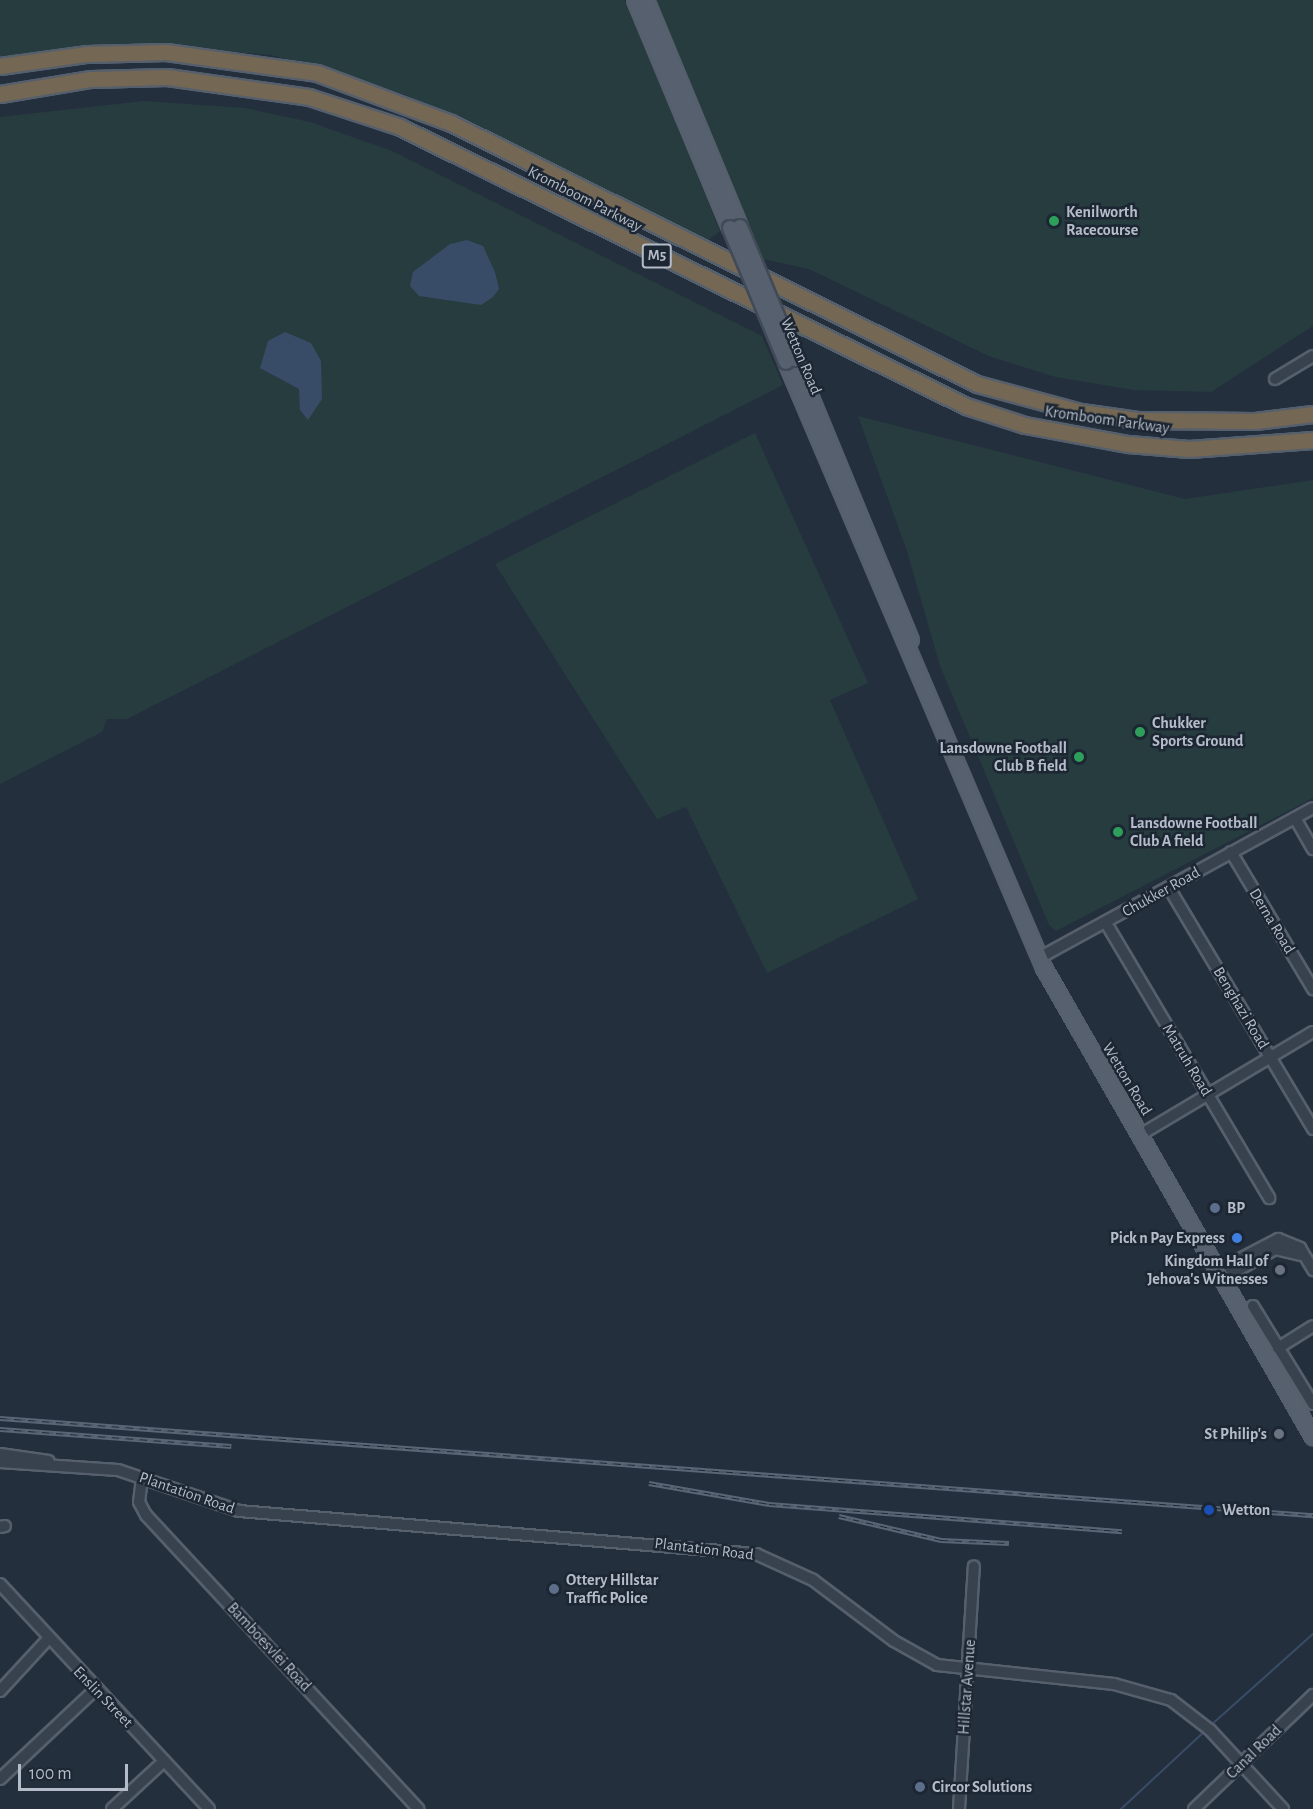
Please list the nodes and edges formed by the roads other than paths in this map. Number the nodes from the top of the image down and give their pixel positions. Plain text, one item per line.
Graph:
1 (635, 0) edge
2 (646, 0) edge
3 (0, 66) edge
4 (0, 94) edge
5 (735, 227) junction
6 (1313, 356) edge
7 (1275, 379) dead end
8 (1313, 414) edge
9 (1313, 440) edge
10 (1313, 808) edge
11 (1294, 818) junction
12 (1313, 849) edge
13 (1231, 852) junction
14 (1169, 888) junction
15 (1106, 923) junction
16 (1040, 958) junction
17 (1313, 989) edge
18 (1313, 1032) edge
19 (1270, 1058) junction
20 (1208, 1095) junction
21 (1313, 1129) edge
22 (1140, 1135) junction
23 (1269, 1198) dead end
24 (1312, 1268) edge
25 (1221, 1274) junction
26 (1253, 1306) dead end
27 (1313, 1326) edge
28 (1278, 1348) junction
29 (1313, 1404) edge
30 (1313, 1437) edge
31 (0, 1454) edge
32 (0, 1462) edge
33 (52, 1462) junction
34 (142, 1478) junction
35 (974, 1566) dead end
36 (0, 1584) edge
37 (48, 1639) junction
38 (968, 1671) junction
39 (96, 1689) junction
40 (0, 1691) edge
41 (1313, 1695) edge
42 (164, 1761) junction
43 (1242, 1764) junction
44 (0, 1779) edge
45 (112, 1809) edge
46 (208, 1809) edge
47 (418, 1809) edge
48 (959, 1809) edge
49 (1194, 1809) edge
50 (1283, 1809) edge

1 - 5 main road, Wetton Road
2 - 5 main road, Wetton Road
3 - 8 highway, Kromboom Parkway / M5
4 - 9 highway, Kromboom Parkway / M5
5 - 16 main road, Wetton Road, bridge
6 - 7 street
10 - 11 street, Chukker Road
11 - 12 street
11 - 13 street, Chukker Road
13 - 14 street, Chukker Road
13 - 17 street, Derna Road
14 - 15 street, Chukker Road
14 - 19 street, Benghazi Road
15 - 16 street, Chukker Road
15 - 20 street, Matruh Road
16 - 22 main road, Wetton Road
18 - 19 street
19 - 20 street
19 - 21 street, Benghazi Road
20 - 22 street
20 - 23 street, Matruh Road
22 - 25 main road, Wetton Road
24 - 25 street
25 - 30 main road, Wetton Road
26 - 28 street
27 - 28 street
28 - 29 street
31 - 33 street, Plantation Road
32 - 33 street, Plantation Road
33 - 34 street, Plantation Road
34 - 38 street, Plantation Road
34 - 47 street, Bamboesvlei Road
35 - 38 street, Hillstar Avenue
36 - 37 street, Enslin Street
37 - 39 street, Enslin Street
37 - 40 street
38 - 43 street, Plantation Road
38 - 48 street, Hillstar Avenue
39 - 42 street, Enslin Street
39 - 44 street
41 - 43 street, Canal Road
42 - 45 street
42 - 46 street, Enslin Street
43 - 49 street, Canal Road
43 - 50 street, Plantation Road

